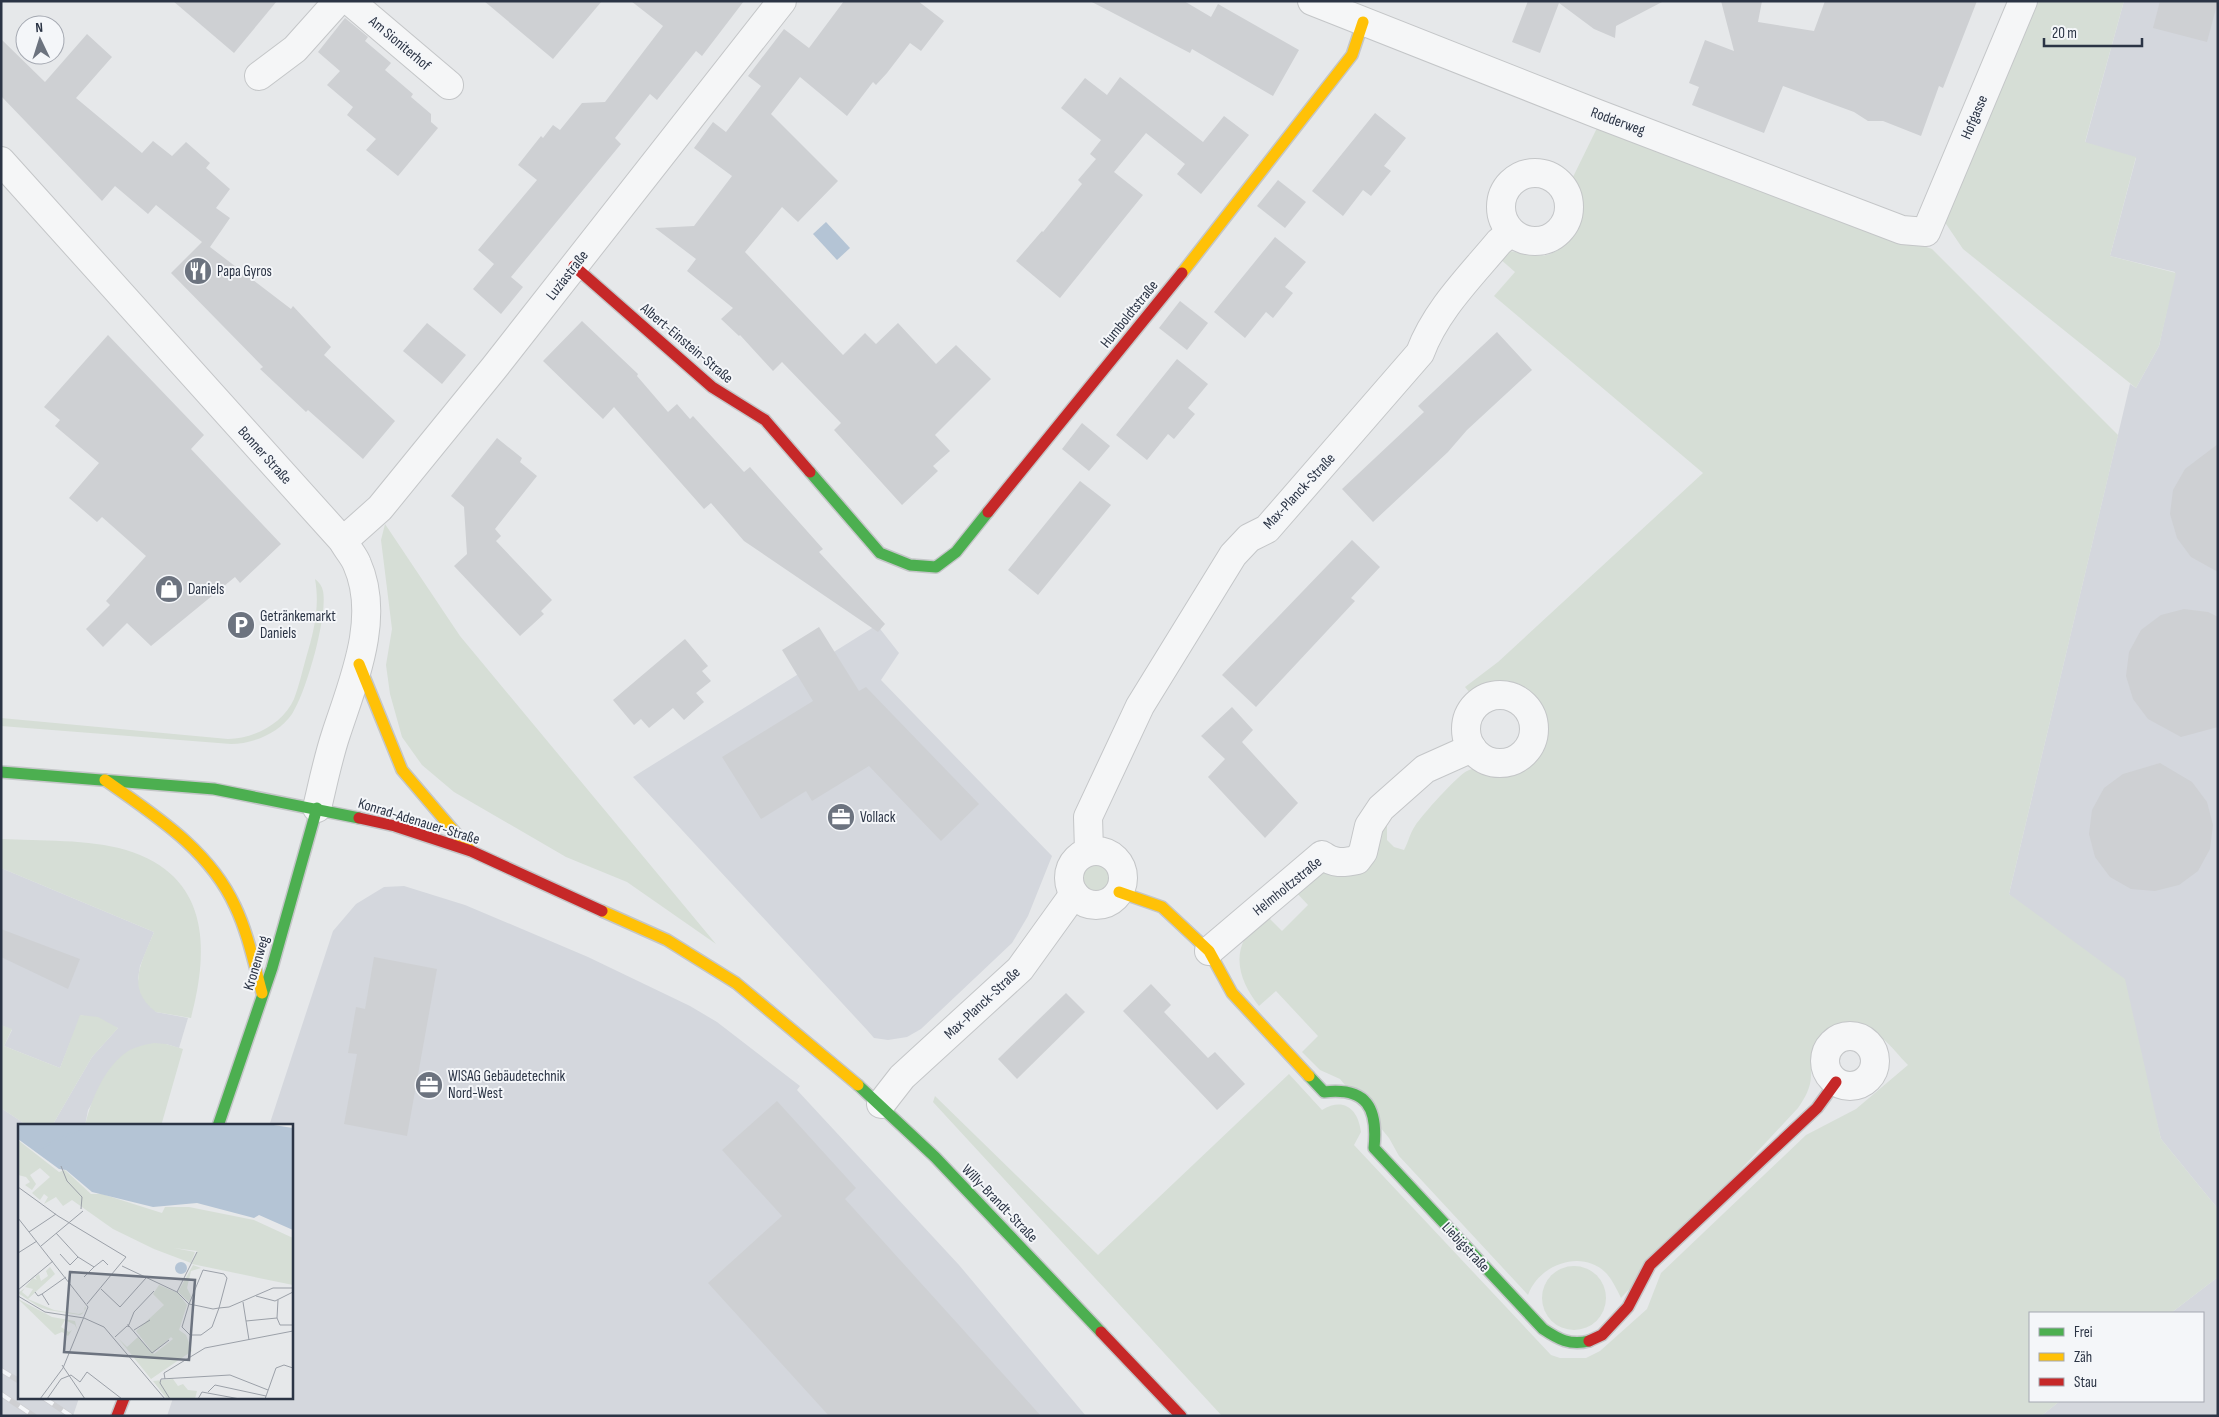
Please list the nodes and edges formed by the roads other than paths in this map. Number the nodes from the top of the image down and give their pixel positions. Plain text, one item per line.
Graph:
1 (338, 1) edge
2 (350, 1) edge
3 (782, 1) edge
4 (1312, 1) edge
5 (2023, 1) edge
6 (1363, 22) junction
7 (259, 76) dead end
8 (449, 85) dead end
9 (1, 161) edge
10 (1511, 232) dead end
11 (1926, 232) joint
12 (574, 266) junction
13 (343, 541) junction
14 (880, 553) joint
15 (359, 664) junction
16 (1472, 748) dead end
17 (1, 772) edge
18 (104, 779) junction
19 (317, 808) junction
20 (472, 851) junction
21 (1089, 852) junction
22 (1120, 892) junction
23 (1074, 894) junction
24 (1208, 951) junction
25 (262, 993) junction
26 (786, 1024) joint
27 (1836, 1082) dead end
28 (881, 1104) junction
29 (219, 1124) edge
30 (123, 1400) edge
31 (117, 1416) edge
32 (1181, 1416) edge

1 - 7 street
2 - 8 street, Am Sioniterhof
3 - 12 street, Luziastraße
4 - 6 street, Rodderweg
5 - 11 street, Hofgasse
6 - 11 street, Rodderweg
6 - 14 street, Humboldtstraße
9 - 13 street, Bonner Straße
10 - 21 street, Max-Planck-Straße
12 - 13 street, Luziastraße
12 - 14 street, Albert-Einstein-Straße
13 - 15 street, Bonner Straße
15 - 19 street, Bonner Straße
15 - 20 street
16 - 24 street, Helmholtzstraße
17 - 18 street, Konrad-Adenauer-Straße
18 - 19 street, Konrad-Adenauer-Straße
18 - 25 street
19 - 20 street, Konrad-Adenauer-Straße
19 - 25 street, Kronenweg
20 - 26 street, Konrad-Adenauer-Straße
21 - 22 street
21 - 23 street
22 - 23 street
22 - 24 street, Liebigstraße
23 - 28 street, Max-Planck-Straße
24 - 27 street, Liebigstraße
25 - 29 street, Kronenweg
26 - 28 street, Willy-Brandt-Straße
28 - 32 street, Willy-Brandt-Straße
30 - 31 street

